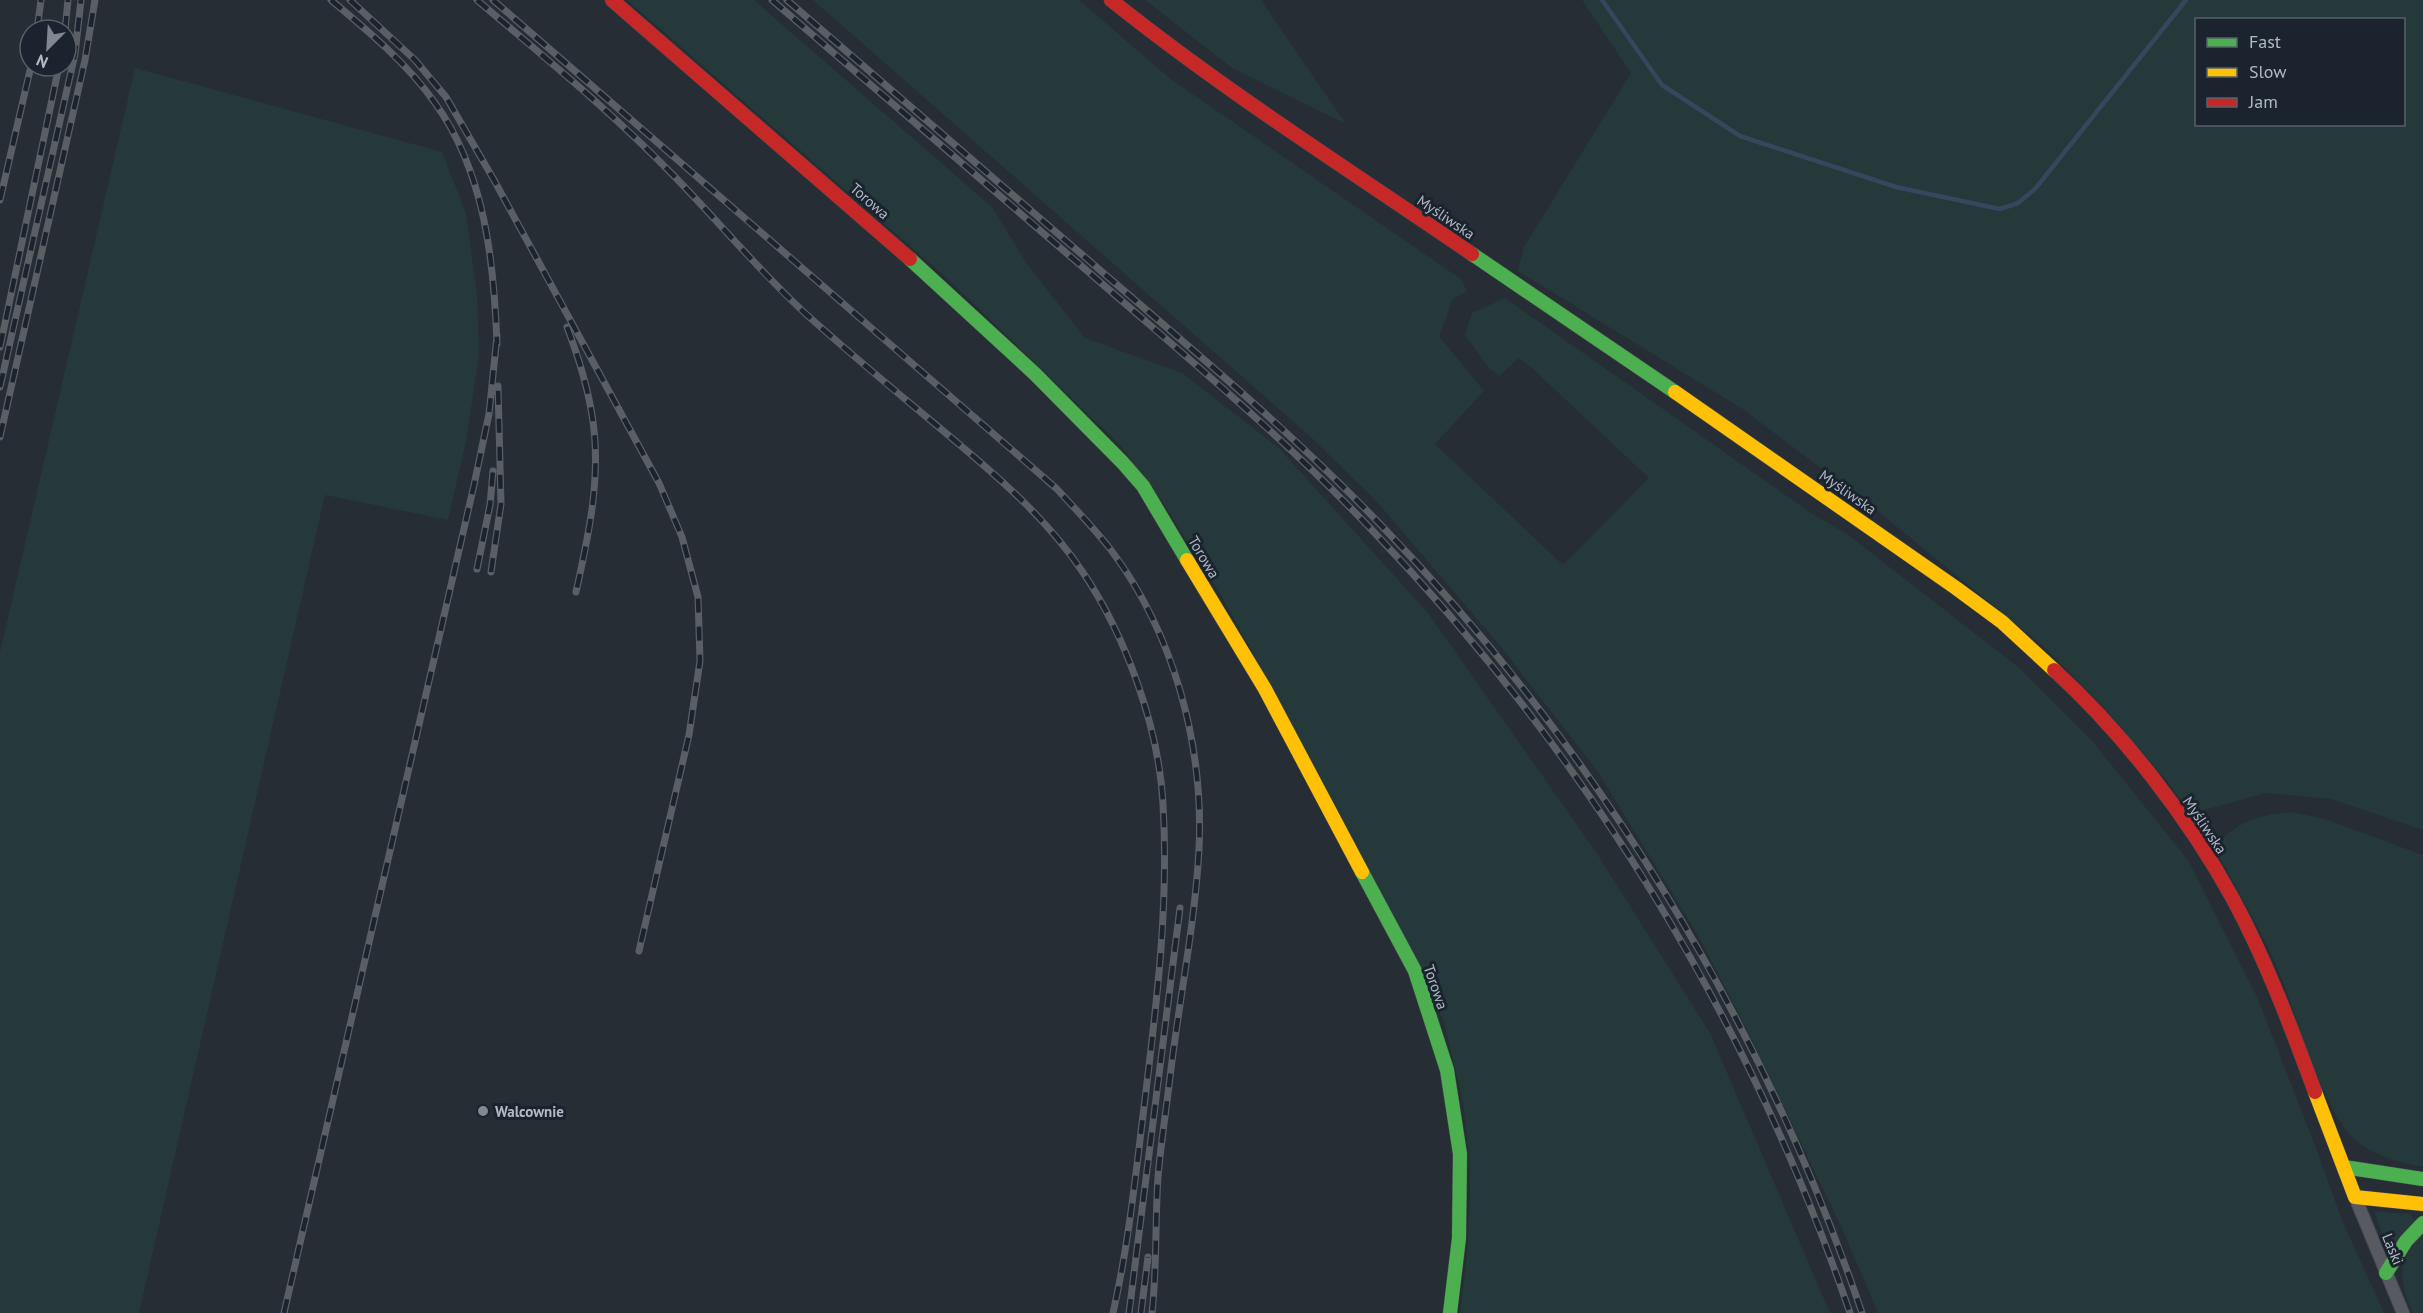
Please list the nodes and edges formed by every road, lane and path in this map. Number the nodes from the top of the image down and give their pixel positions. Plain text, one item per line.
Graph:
1 (612, 0) edge
2 (1111, 0) edge
3 (2344, 1167) junction
4 (2416, 1178) edge
5 (2355, 1197) junction
6 (2416, 1203) edge
7 (2423, 1223) edge
8 (2386, 1273) junction
9 (1450, 1313) edge
10 (2403, 1313) edge

1 - 9 street, Torowa
2 - 3 street, Myśliwska
3 - 4 street
3 - 5 street, Myśliwska
4 - 6 street
5 - 6 street
5 - 8 street, Laski
7 - 8 street
8 - 10 street, Laski

